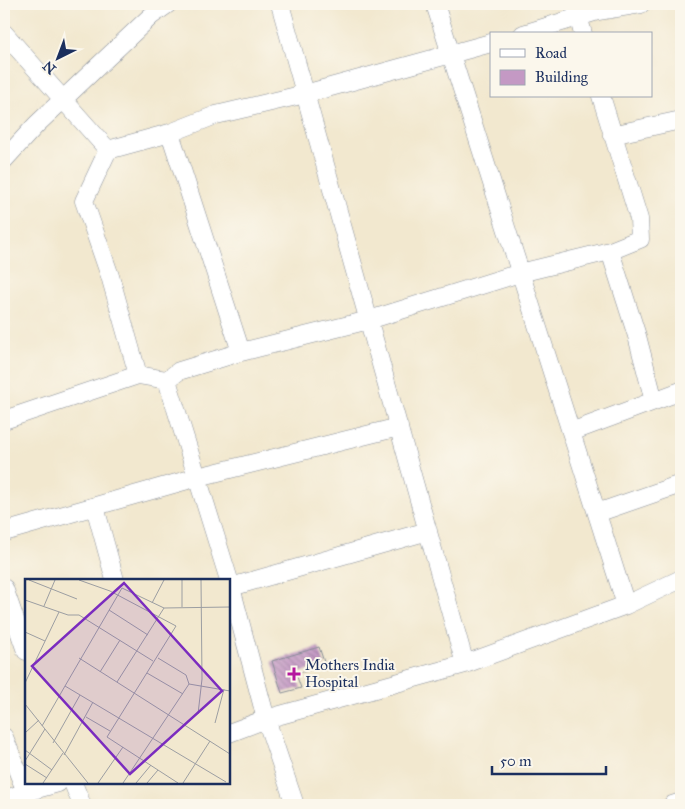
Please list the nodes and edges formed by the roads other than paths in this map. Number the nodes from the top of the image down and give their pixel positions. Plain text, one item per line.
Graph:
1 (168, 4) edge
2 (280, 4) edge
3 (435, 4) edge
4 (641, 4) edge
5 (579, 18) edge
6 (530, 32) edge
7 (4, 33) edge
8 (490, 43) edge
9 (451, 55) junction
10 (305, 94) junction
11 (602, 98) edge
12 (65, 99) junction
13 (681, 120) edge
14 (170, 133) junction
15 (612, 135) junction
16 (108, 150) junction
17 (4, 160) edge
18 (610, 251) junction
19 (520, 273) junction
20 (369, 320) junction
21 (241, 352) junction
22 (138, 375) junction
23 (167, 380) junction
24 (681, 391) edge
25 (654, 401) junction
26 (4, 420) edge
27 (399, 427) junction
28 (571, 432) junction
29 (198, 477) junction
30 (681, 484) edge
31 (95, 507) junction
32 (597, 513) junction
33 (428, 531) junction
34 (4, 532) edge
35 (115, 579) edge
36 (228, 579) edge
37 (681, 579) edge
38 (230, 583) edge
39 (230, 587) edge
40 (4, 588) edge
41 (626, 605) junction
42 (25, 648) edge
43 (465, 664) junction
44 (266, 720) junction
45 (230, 733) edge
46 (4, 737) edge
47 (56, 784) edge
48 (74, 784) edge
49 (23, 799) edge
50 (4, 800) edge
51 (681, 802) edge
52 (82, 805) edge
53 (295, 805) edge
54 (672, 805) edge

1 - 12 street
2 - 10 street
3 - 9 street
4 - 5 street
5 - 6 street
7 - 12 street
8 - 9 street
9 - 10 street
9 - 19 street
10 - 14 street
10 - 20 street
11 - 15 street
12 - 16 street
12 - 17 street
13 - 15 street
14 - 16 street
14 - 21 street
15 - 18 street
16 - 22 street
18 - 19 street
18 - 25 street
19 - 20 street
19 - 28 street
20 - 21 street
20 - 27 street
21 - 23 street
22 - 23 street
22 - 26 street
23 - 29 street
24 - 25 street
25 - 28 street
27 - 29 street
27 - 33 street
28 - 32 street
29 - 31 street
29 - 36 street
30 - 32 street
31 - 34 street
31 - 35 street
32 - 41 street
33 - 38 street
33 - 43 street
37 - 41 street
39 - 44 street
40 - 42 street
41 - 43 street
43 - 44 street
44 - 45 street
44 - 53 street
46 - 49 street
47 - 49 street
48 - 52 street
49 - 50 street
51 - 54 street

